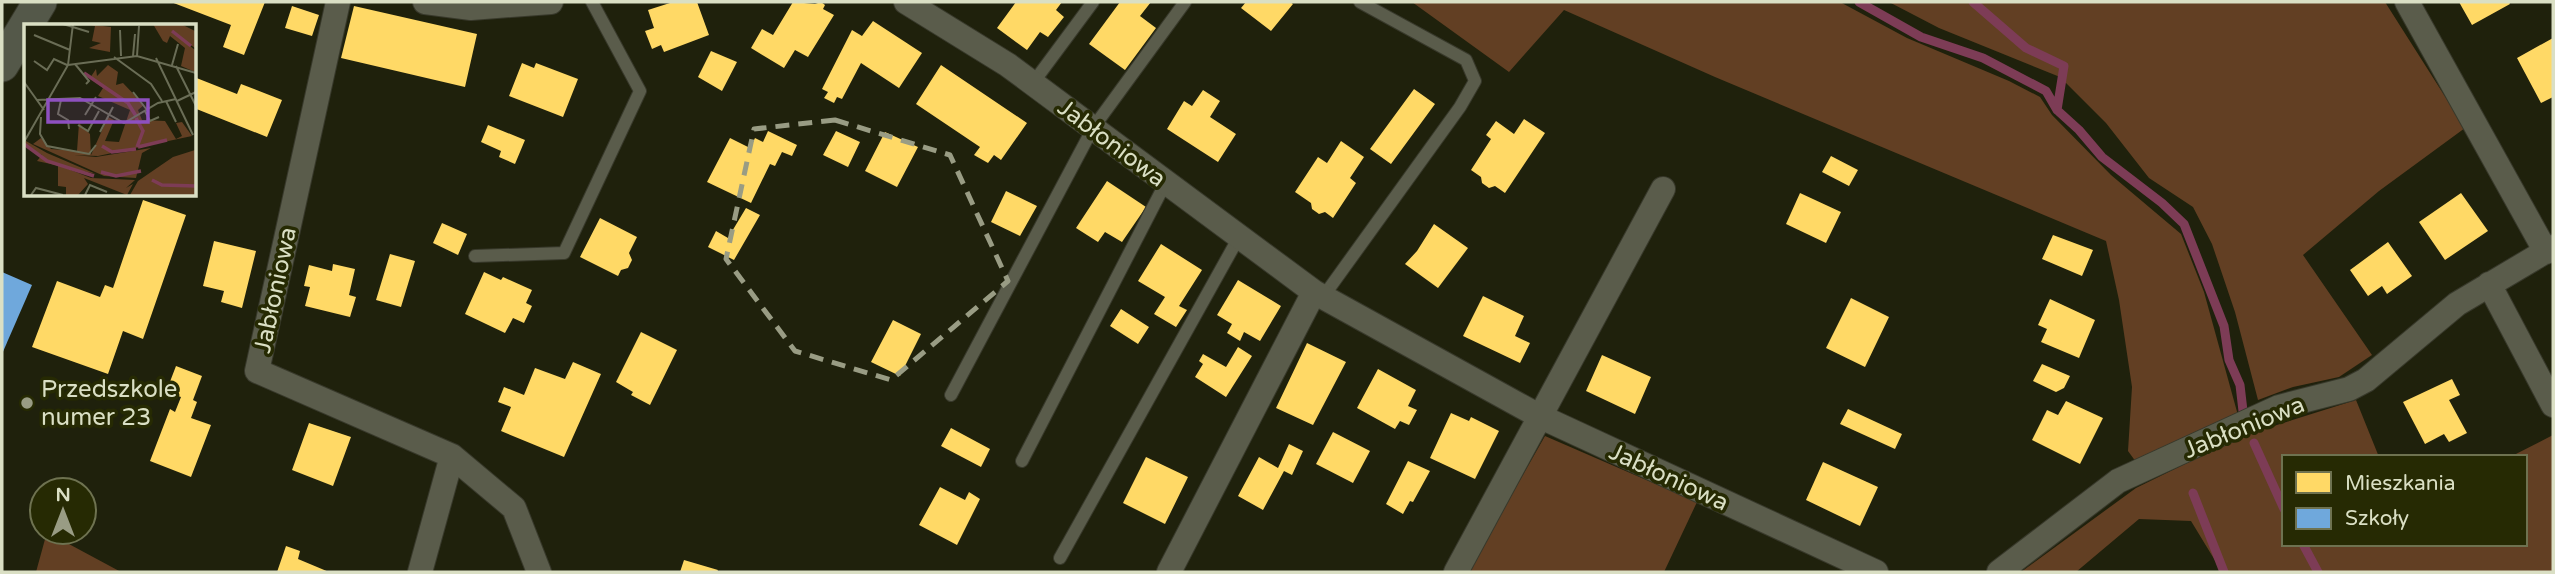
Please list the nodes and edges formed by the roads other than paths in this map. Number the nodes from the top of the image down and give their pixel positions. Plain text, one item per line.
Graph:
1 (40, 2) edge
2 (338, 2) edge
3 (425, 2) edge
4 (551, 2) edge
5 (592, 2) edge
6 (906, 2) edge
7 (1093, 2) edge
8 (1185, 2) edge
9 (1360, 2) edge
10 (2407, 2) edge
11 (27, 24) edge
12 (24, 29) edge
13 (2, 65) edge
14 (1032, 83) junction
15 (1093, 128) junction
16 (1166, 182) junction
17 (1663, 189) dead end
18 (1239, 237) junction
19 (2550, 249) edge
20 (475, 256) dead end
21 (2489, 284) junction
22 (1318, 294) junction
23 (951, 395) dead end
24 (2553, 405) edge
25 (1539, 416) junction
26 (452, 456) junction
27 (1022, 461) dead end
28 (1060, 558) dead end
29 (420, 572) edge
30 (539, 572) edge
31 (1169, 572) edge
32 (1456, 572) edge
33 (1877, 572) edge
34 (1999, 572) edge

1 - 11 street
2 - 26 street, Jabłoniowa
3 - 4 street
5 - 20 lane
6 - 14 street, Jabłoniowa
7 - 14 lane
8 - 15 lane
9 - 22 lane
10 - 19 street
12 - 13 street
14 - 15 street, Jabłoniowa
15 - 16 street, Jabłoniowa
15 - 23 lane
16 - 18 street, Jabłoniowa
16 - 27 lane
17 - 25 street
18 - 22 street, Jabłoniowa
18 - 28 lane
19 - 21 street, Jabłoniowa
21 - 24 street
21 - 34 street, Jabłoniowa
22 - 25 street, Jabłoniowa
22 - 31 street
25 - 32 street
25 - 33 street, Jabłoniowa
26 - 29 street
26 - 30 street, Jabłoniowa

